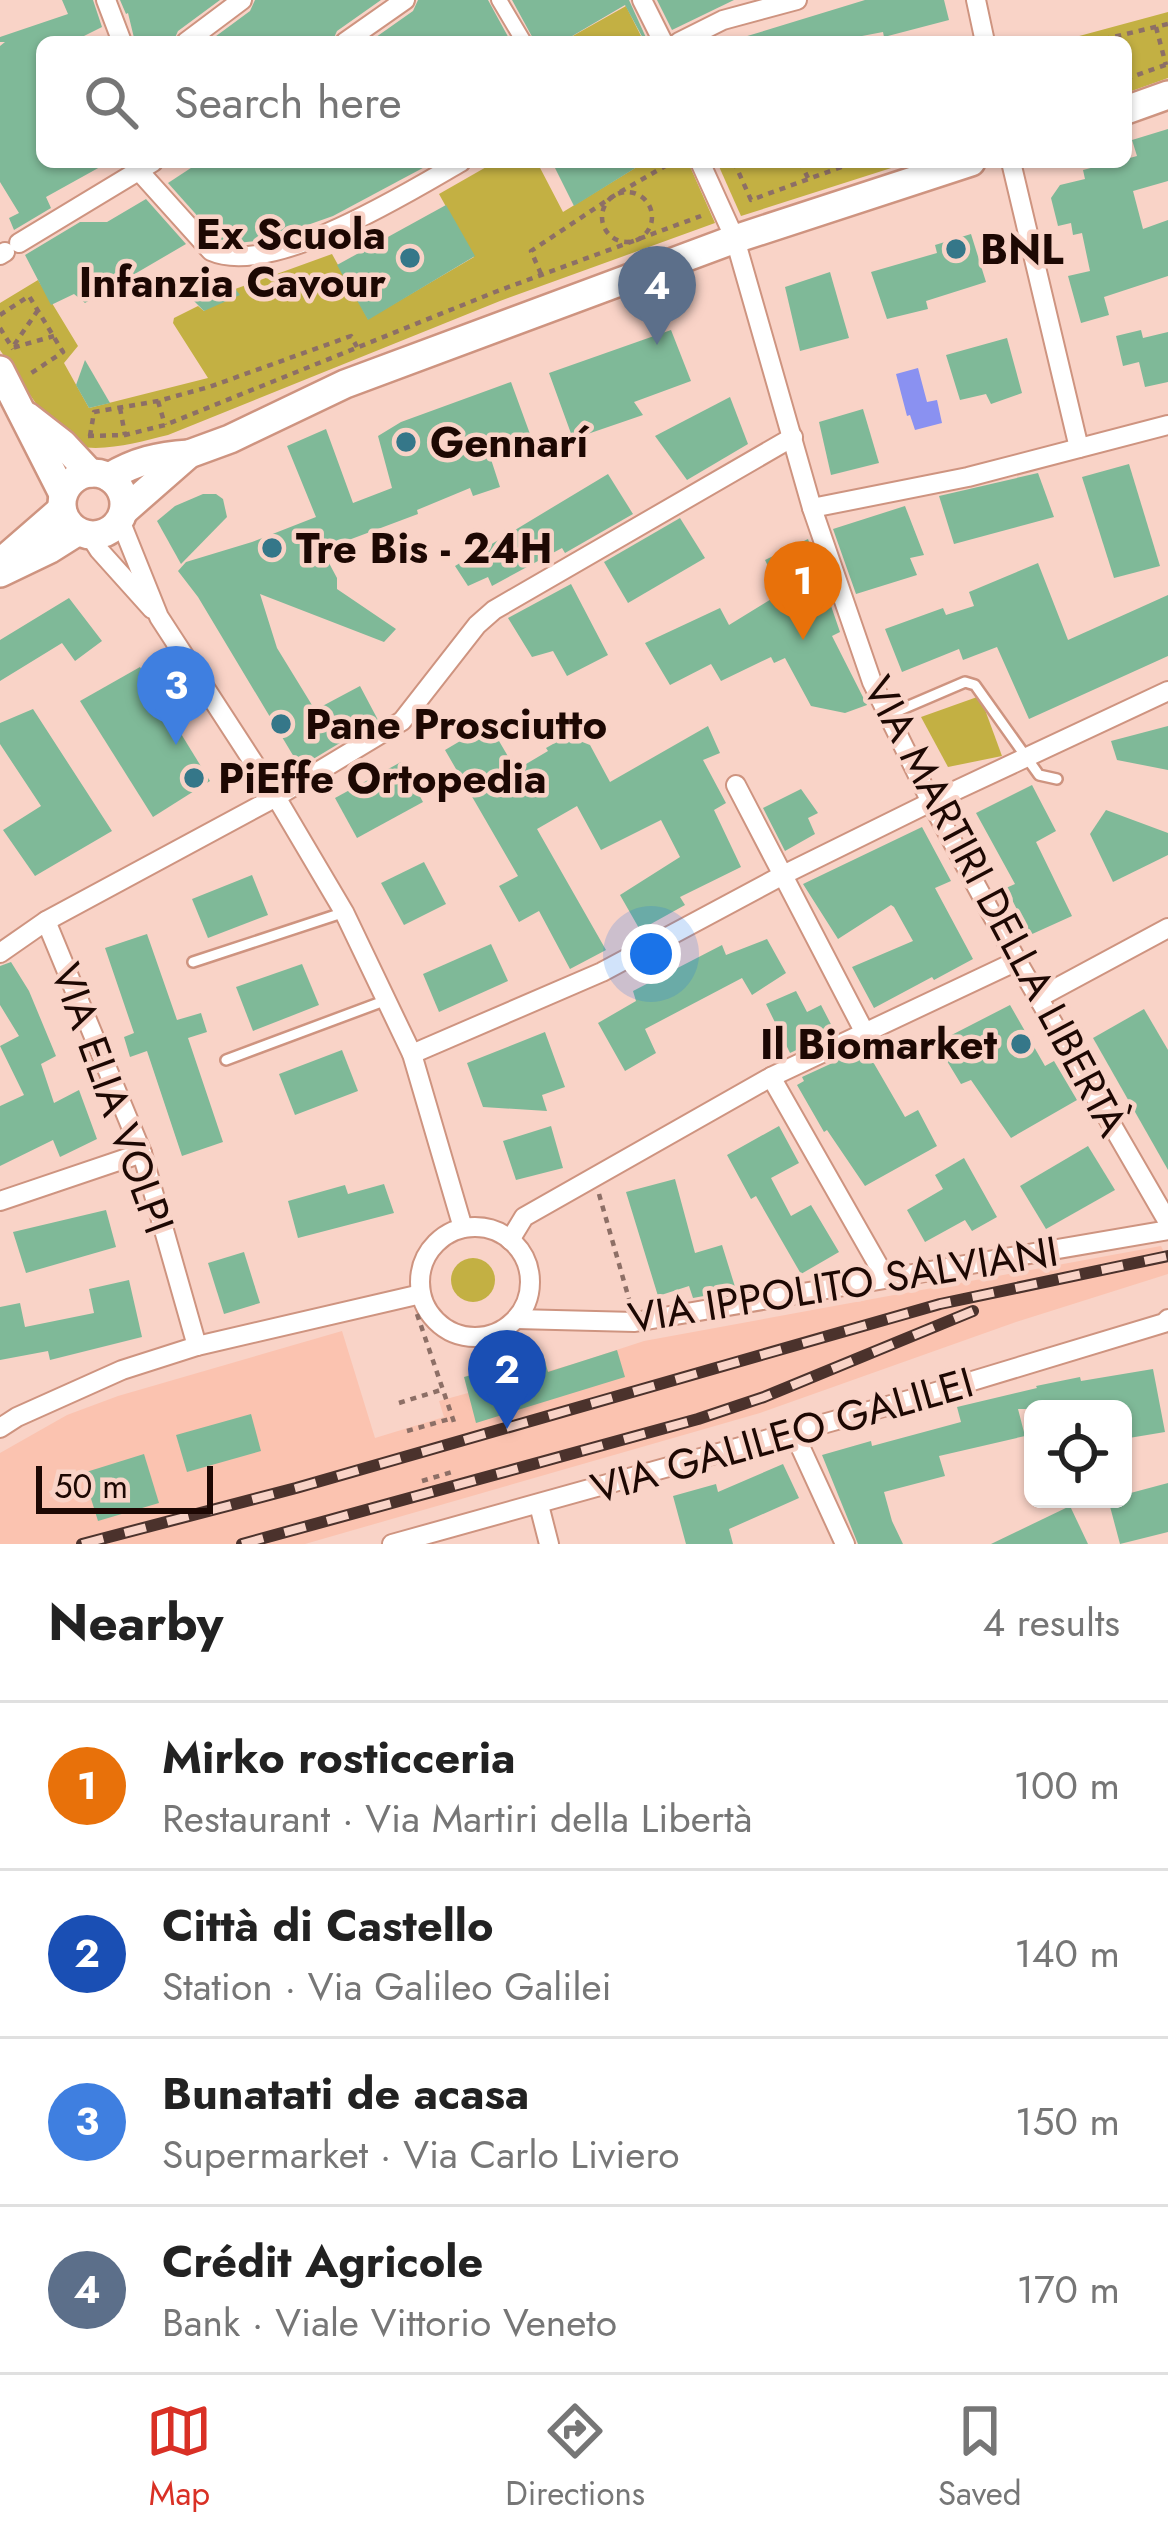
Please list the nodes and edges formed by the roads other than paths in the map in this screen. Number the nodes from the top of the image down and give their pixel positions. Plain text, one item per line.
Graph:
1 (106, 0) edge
2 (242, 0) edge
3 (405, 0) edge
4 (500, 0) edge
5 (642, 0) edge
6 (797, 0) edge
7 (976, 0) edge
8 (120, 36) edge
9 (194, 36) edge
10 (354, 36) edge
11 (521, 36) edge
12 (660, 36) edge
13 (691, 36) edge
14 (985, 36) edge
15 (1168, 95) edge
16 (1132, 108) edge
17 (143, 168) edge
18 (148, 168) edge
19 (451, 168) edge
20 (703, 168) edge
21 (953, 168) edge
22 (1012, 168) edge
23 (735, 239) junction
24 (8, 250) edge
25 (6, 359) edge
26 (24, 414) junction
27 (1168, 425) edge
28 (793, 437) junction
29 (1079, 448) junction
30 (189, 454) junction
31 (99, 475) junction
32 (812, 508) junction
33 (122, 516) junction
34 (73, 518) junction
35 (0, 563) edge
36 (0, 573) edge
37 (159, 617) junction
38 (1168, 692) edge
39 (888, 715) junction
40 (1025, 758) junction
41 (1057, 779) dead end
42 (736, 785) dead end
43 (276, 796) junction
44 (931, 802) junction
45 (783, 875) junction
46 (344, 912) junction
47 (46, 921) junction
48 (1168, 928) edge
49 (0, 953) edge
50 (1017, 961) junction
51 (193, 962) dead end
52 (1038, 998) junction
53 (386, 1000) junction
54 (865, 1033) junction
55 (412, 1054) junction
56 (226, 1060) dead end
57 (771, 1077) junction
58 (142, 1153) junction
59 (0, 1201) edge
60 (1168, 1223) edge
61 (463, 1228) junction
62 (509, 1240) junction
63 (885, 1277) junction
64 (416, 1296) junction
65 (516, 1319) junction
66 (1168, 1319) edge
67 (197, 1346) junction
68 (0, 1428) edge
69 (793, 1431) junction
70 (539, 1505) junction
71 (392, 1544) edge
72 (549, 1544) edge
73 (845, 1544) edge

1 - 8 street
2 - 9 street
3 - 10 street
4 - 11 street
5 - 12 street
6 - 13 street
7 - 14 street
15 - 16 main road
17 - 24 street
18 - 19 street
20 - 23 street, VIA MARTIRI DELLA LIBERTÀ
21 - 23 main road
22 - 29 street
23 - 28 street, VIA MARTIRI DELLA LIBERTÀ
23 - 30 main road
25 - 26 main road
26 - 31 main road
26 - 34 main road
27 - 29 street
28 - 32 street, VIA MARTIRI DELLA LIBERTÀ
28 - 43 street
29 - 32 street
30 - 31 main road
30 - 33 main road
31 - 33 main road
31 - 34 main road
32 - 39 street, VIA MARTIRI DELLA LIBERTÀ
33 - 34 main road
33 - 37 street
34 - 35 main road
34 - 36 main road
34 - 37 street
37 - 43 street
38 - 40 street
39 - 40 lane
39 - 44 street, VIA MARTIRI DELLA LIBERTÀ
40 - 41 lane
40 - 44 street
42 - 45 street
43 - 46 street
43 - 47 street
44 - 45 street
44 - 50 street, VIA MARTIRI DELLA LIBERTÀ
45 - 54 street
45 - 55 street
46 - 51 lane
46 - 53 street
47 - 49 street
47 - 58 street, VIA ELIA VOLPI
48 - 52 street
50 - 52 street, VIA MARTIRI DELLA LIBERTÀ
50 - 54 street
52 - 60 street, VIA MARTIRI DELLA LIBERTÀ
53 - 55 street
53 - 56 lane
54 - 57 street
55 - 61 street
57 - 62 street
57 - 63 street
58 - 59 street
58 - 67 street, VIA ELIA VOLPI
60 - 63 street, VIA IPPOLITO SALVIANI
61 - 62 street
61 - 64 street
62 - 65 street
63 - 65 street, VIA IPPOLITO SALVIANI
64 - 65 street
64 - 67 street
66 - 69 street, VIA GALILEO GALILEI
67 - 68 street
69 - 70 street, VIA GALILEO GALILEI
69 - 73 street
70 - 71 street, VIA GALILEO GALILEI
70 - 72 street

